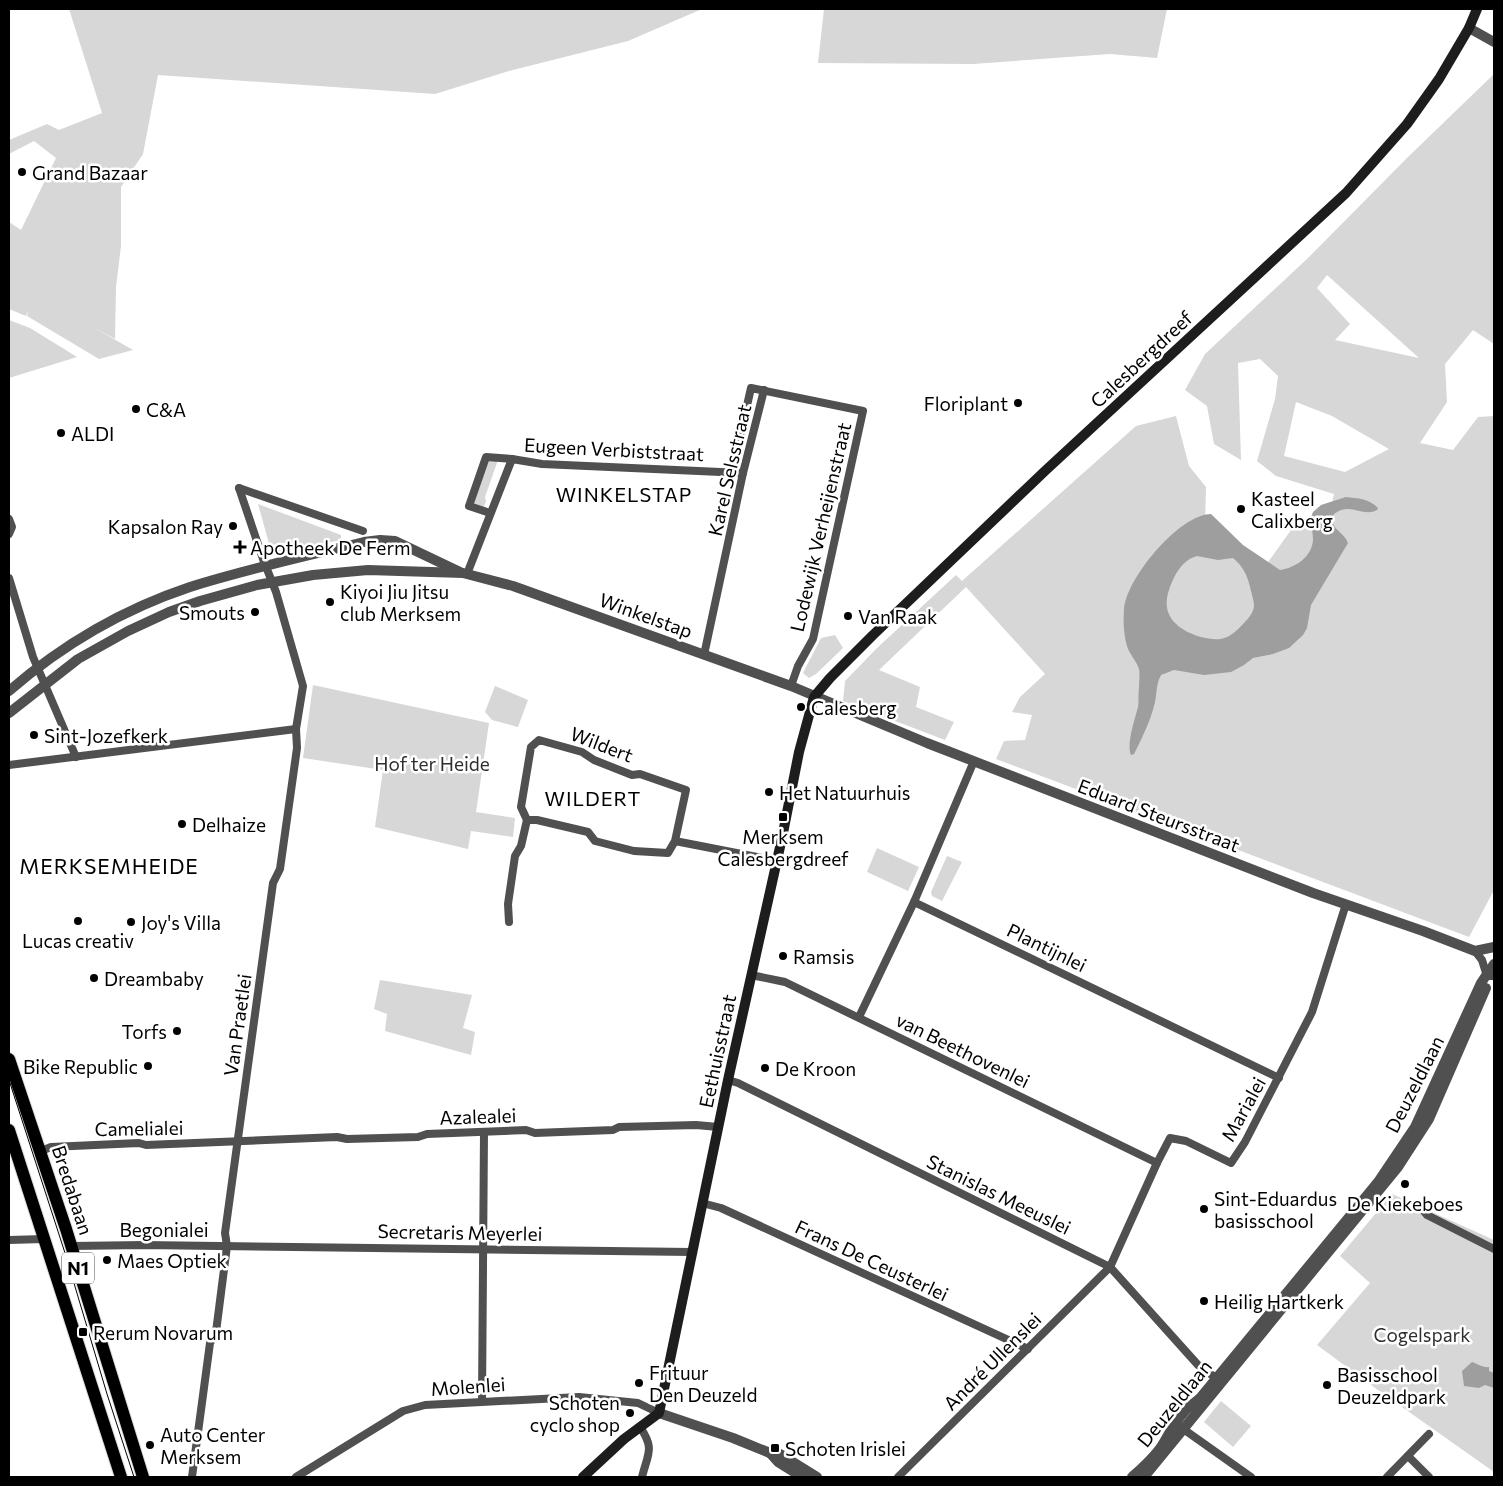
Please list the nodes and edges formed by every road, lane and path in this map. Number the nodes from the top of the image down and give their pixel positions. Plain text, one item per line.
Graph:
1 (1478, 9) edge
2 (1469, 28) junction
3 (1494, 42) edge
4 (764, 390) junction
5 (512, 459) junction
6 (732, 472) junction
7 (743, 473) junction
8 (490, 513) junction
9 (9, 519) edge
10 (363, 531) dead end
11 (9, 534) edge
12 (266, 567) junction
13 (465, 574) junction
14 (9, 578) edge
15 (272, 581) junction
16 (704, 654) junction
17 (38, 667) junction
18 (44, 685) junction
19 (791, 686) junction
20 (9, 691) edge
21 (814, 697) junction
22 (9, 713) edge
23 (296, 729) junction
24 (76, 757) junction
25 (974, 761) junction
26 (9, 765) edge
27 (527, 820) junction
28 (675, 841) junction
29 (776, 861) junction
30 (914, 902) junction
31 (1346, 904) junction
32 (509, 922) dead end
33 (1494, 947) edge
34 (1474, 951) junction
35 (1494, 964) edge
36 (751, 975) junction
37 (1491, 976) edge
38 (859, 1017) junction
39 (9, 1059) edge
40 (1279, 1078) junction
41 (728, 1080) junction
42 (718, 1127) junction
43 (9, 1130) edge
44 (484, 1132) junction
45 (238, 1141) junction
46 (41, 1151) junction
47 (1157, 1163) junction
48 (702, 1203) junction
49 (1420, 1206) dead end
50 (44, 1239) junction
51 (9, 1240) edge
52 (72, 1246) junction
53 (227, 1246) junction
54 (483, 1249) junction
55 (1494, 1249) edge
56 (692, 1252) junction
57 (1110, 1267) junction
58 (1028, 1349) junction
59 (1219, 1380) junction
60 (482, 1401) junction
61 (659, 1413) junction
62 (1180, 1426) junction
63 (640, 1427) junction
64 (1429, 1434) dead end
65 (770, 1453) junction
66 (1408, 1456) junction
67 (121, 1477) edge
68 (143, 1477) edge
69 (192, 1477) edge
70 (296, 1477) edge
71 (583, 1477) edge
72 (642, 1477) edge
73 (802, 1477) edge
74 (817, 1477) edge
75 (898, 1477) edge
76 (1132, 1477) edge
77 (1144, 1477) edge
78 (1251, 1477) edge
79 (1387, 1477) edge
80 (1429, 1477) edge

1 - 2 main road, Calesbergdreef
2 - 3 street
2 - 21 main road, Calesbergdreef
4 - 6 street, Karel Selsstraat
4 - 7 street, Karel Selsstraat
4 - 19 street, Lodewijk Verheijenstraat
5 - 6 street, Eugeen Verbiststraat
5 - 8 street, Eugeen Verbiststraat
5 - 8 street, Eugeen Verbiststraat
6 - 7 street, Eugeen Verbiststraat
7 - 16 street, Karel Selsstraat
8 - 13 street, Eugeen Verbiststraat
9 - 11 street
10 - 12 street
12 - 13 street, Winkelstap
12 - 15 street, Van Praetlei
12 - 17 street, Winkelstap
13 - 15 street, Winkelstap
13 - 16 street, Winkelstap
14 - 17 street
15 - 18 street, Winkelstap
15 - 23 street, Van Praetlei
16 - 19 street, Winkelstap
17 - 18 street
17 - 20 street, Winkelstap
18 - 22 street, Winkelstap
18 - 24 street
19 - 21 street, Winkelstap
21 - 25 street, Eduard Steursstraat
21 - 29 main road, Eethuisstraat
23 - 24 street
23 - 45 street, Van Praetlei
24 - 26 street
25 - 30 street
25 - 31 street, Eduard Steursstraat
27 - 28 street
27 - 28 street, Wildert
27 - 32 street, Wildert
28 - 29 street
29 - 36 main road, Eethuisstraat
30 - 38 street
30 - 40 street, Plantijnlei
31 - 34 street, Eduard Steursstraat
31 - 40 street, Marialei
33 - 34 street
34 - 37 street
35 - 37 street, Deuzeldlaan
36 - 38 street, van Beethovenlei
36 - 41 main road, Eethuisstraat
37 - 59 street, Deuzeldlaan
38 - 47 street, van Beethovenlei
39 - 46 main road, Bredabaan / N1
40 - 47 street, Marialei
41 - 42 main road, Eethuisstraat
41 - 57 street, Stanislas Meeuslei
42 - 44 street, Azalealei
42 - 48 main road, Eethuisstraat
43 - 50 main road, N1
44 - 45 street, Azalealei
44 - 54 street
45 - 46 street, Camelialei
45 - 53 street, Van Praetlei
46 - 52 main road, Bredabaan / N1
47 - 57 street, Marialei
48 - 56 main road, Eethuisstraat
48 - 58 street, Frans De Ceusterlei
49 - 55 street
50 - 51 street
50 - 67 main road, N1
52 - 53 street, Begonialei
52 - 68 main road, Bredabaan / N1
53 - 54 street, Secretaris Meyerlei
53 - 69 street, Van Praetlei
54 - 56 street, Secretaris Meyerlei
54 - 60 street
56 - 61 main road, Eethuisstraat
57 - 58 street, André Ullenslei
57 - 59 street, Stanislas Meeuslei
58 - 75 street, André Ullenslei
59 - 62 street, Deuzeldlaan
60 - 61 street, Molenlei
60 - 70 street, Molenlei
61 - 63 main road
61 - 65 street
62 - 76 street, Deuzeldlaan
62 - 77 street, Deuzeldlaan
62 - 78 street
63 - 71 main road
63 - 72 street
64 - 66 street
65 - 73 street
65 - 74 street
66 - 79 street
66 - 80 street

